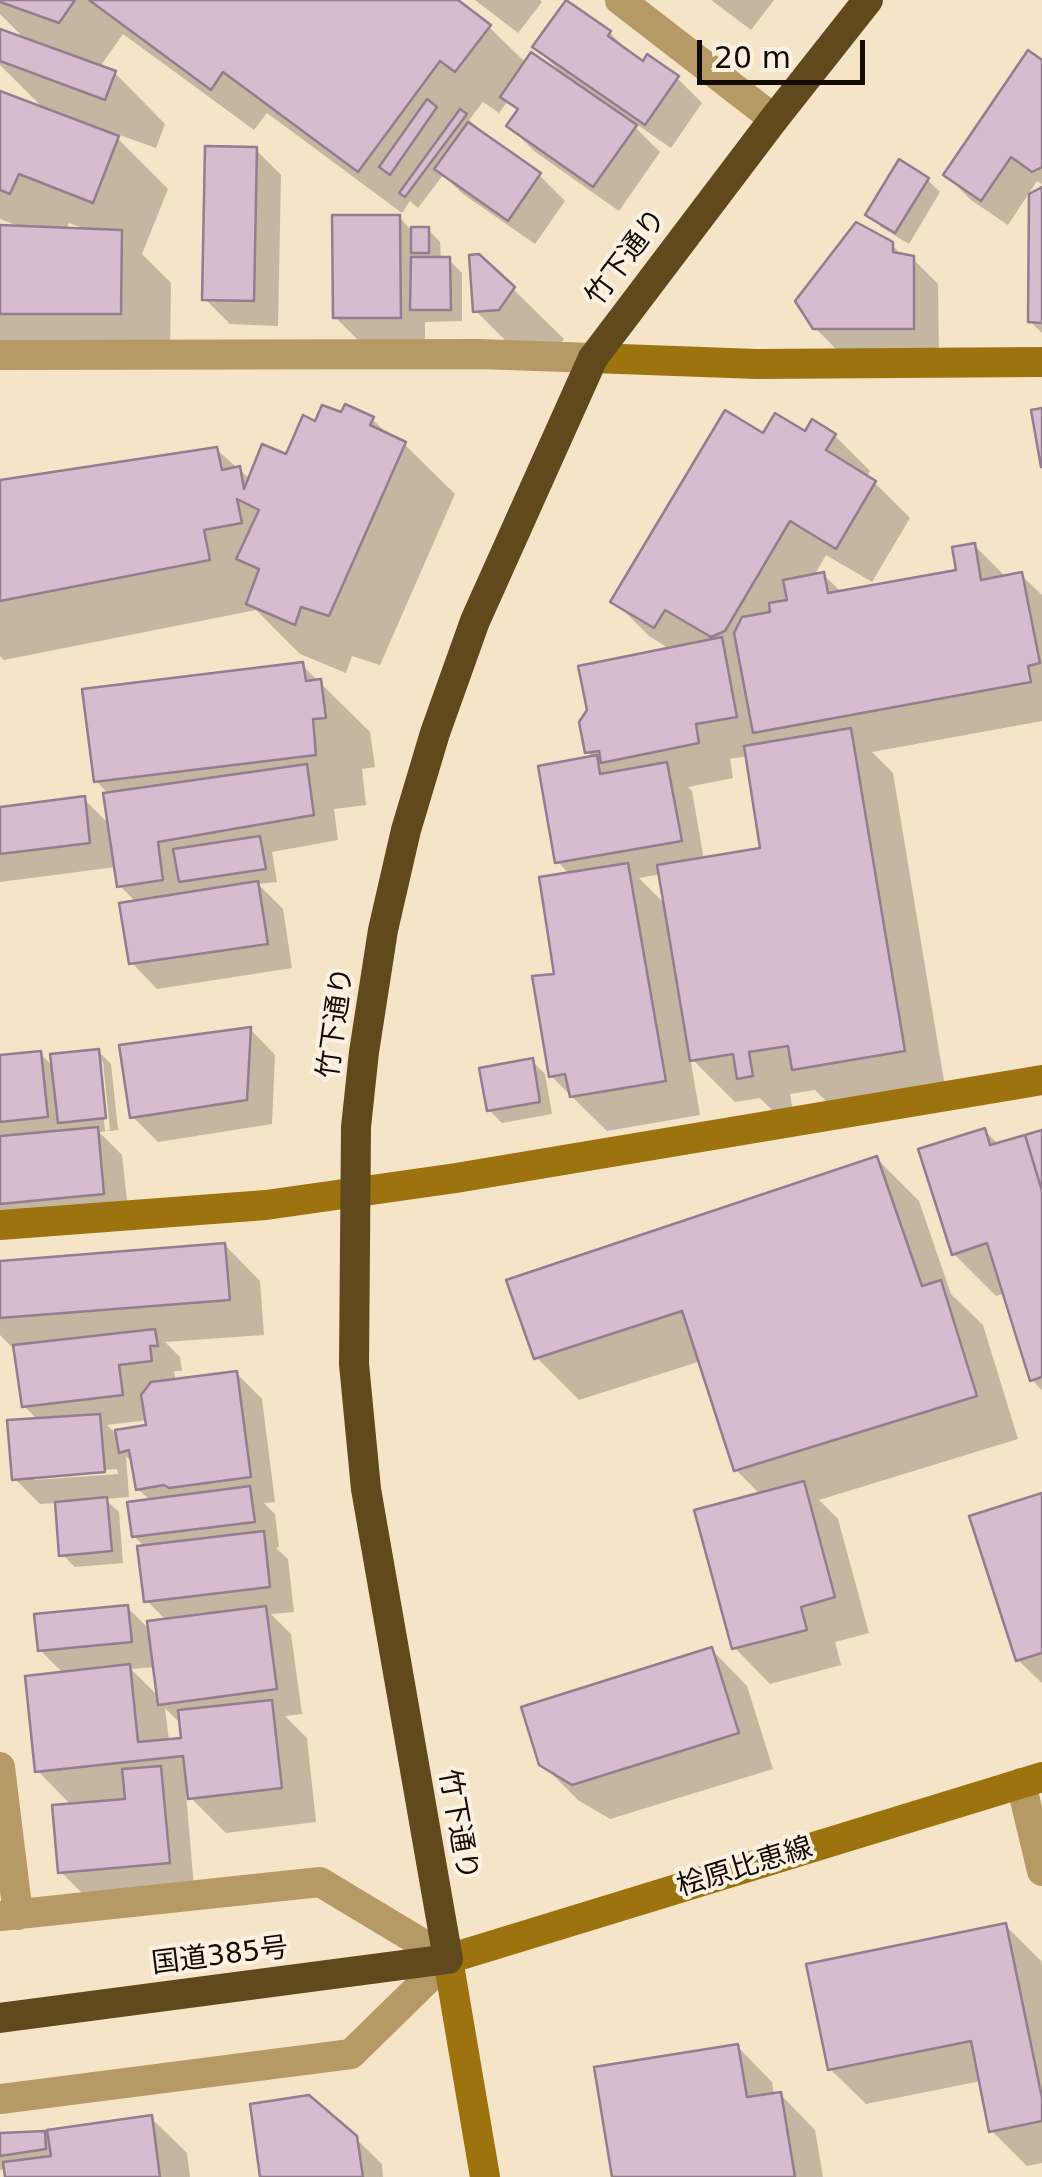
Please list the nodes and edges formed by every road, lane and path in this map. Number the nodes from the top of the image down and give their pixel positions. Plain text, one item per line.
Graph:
1 (620, 0) edge
2 (868, 0) edge
3 (774, 119) junction
4 (0, 354) edge
5 (593, 358) junction
6 (1042, 362) edge
7 (1042, 1080) edge
8 (355, 1192) junction
9 (0, 1225) edge
10 (0, 1766) edge
11 (1031, 1780) edge
12 (1042, 1871) edge
13 (9, 1916) edge
14 (448, 1960) junction
15 (0, 2018) edge
16 (0, 2099) edge
17 (484, 2177) edge

1 - 3 street
2 - 3 highway, 竹下通り
3 - 5 highway, 竹下通り
4 - 5 street
5 - 6 street
5 - 8 highway, 竹下通り
7 - 8 street
8 - 9 street
8 - 14 highway, 竹下通り
10 - 13 street
11 - 12 street
11 - 14 street, 桧原比恵線
13 - 14 street
14 - 15 highway, 国道385号
14 - 16 street
14 - 17 street, 竹下通り

